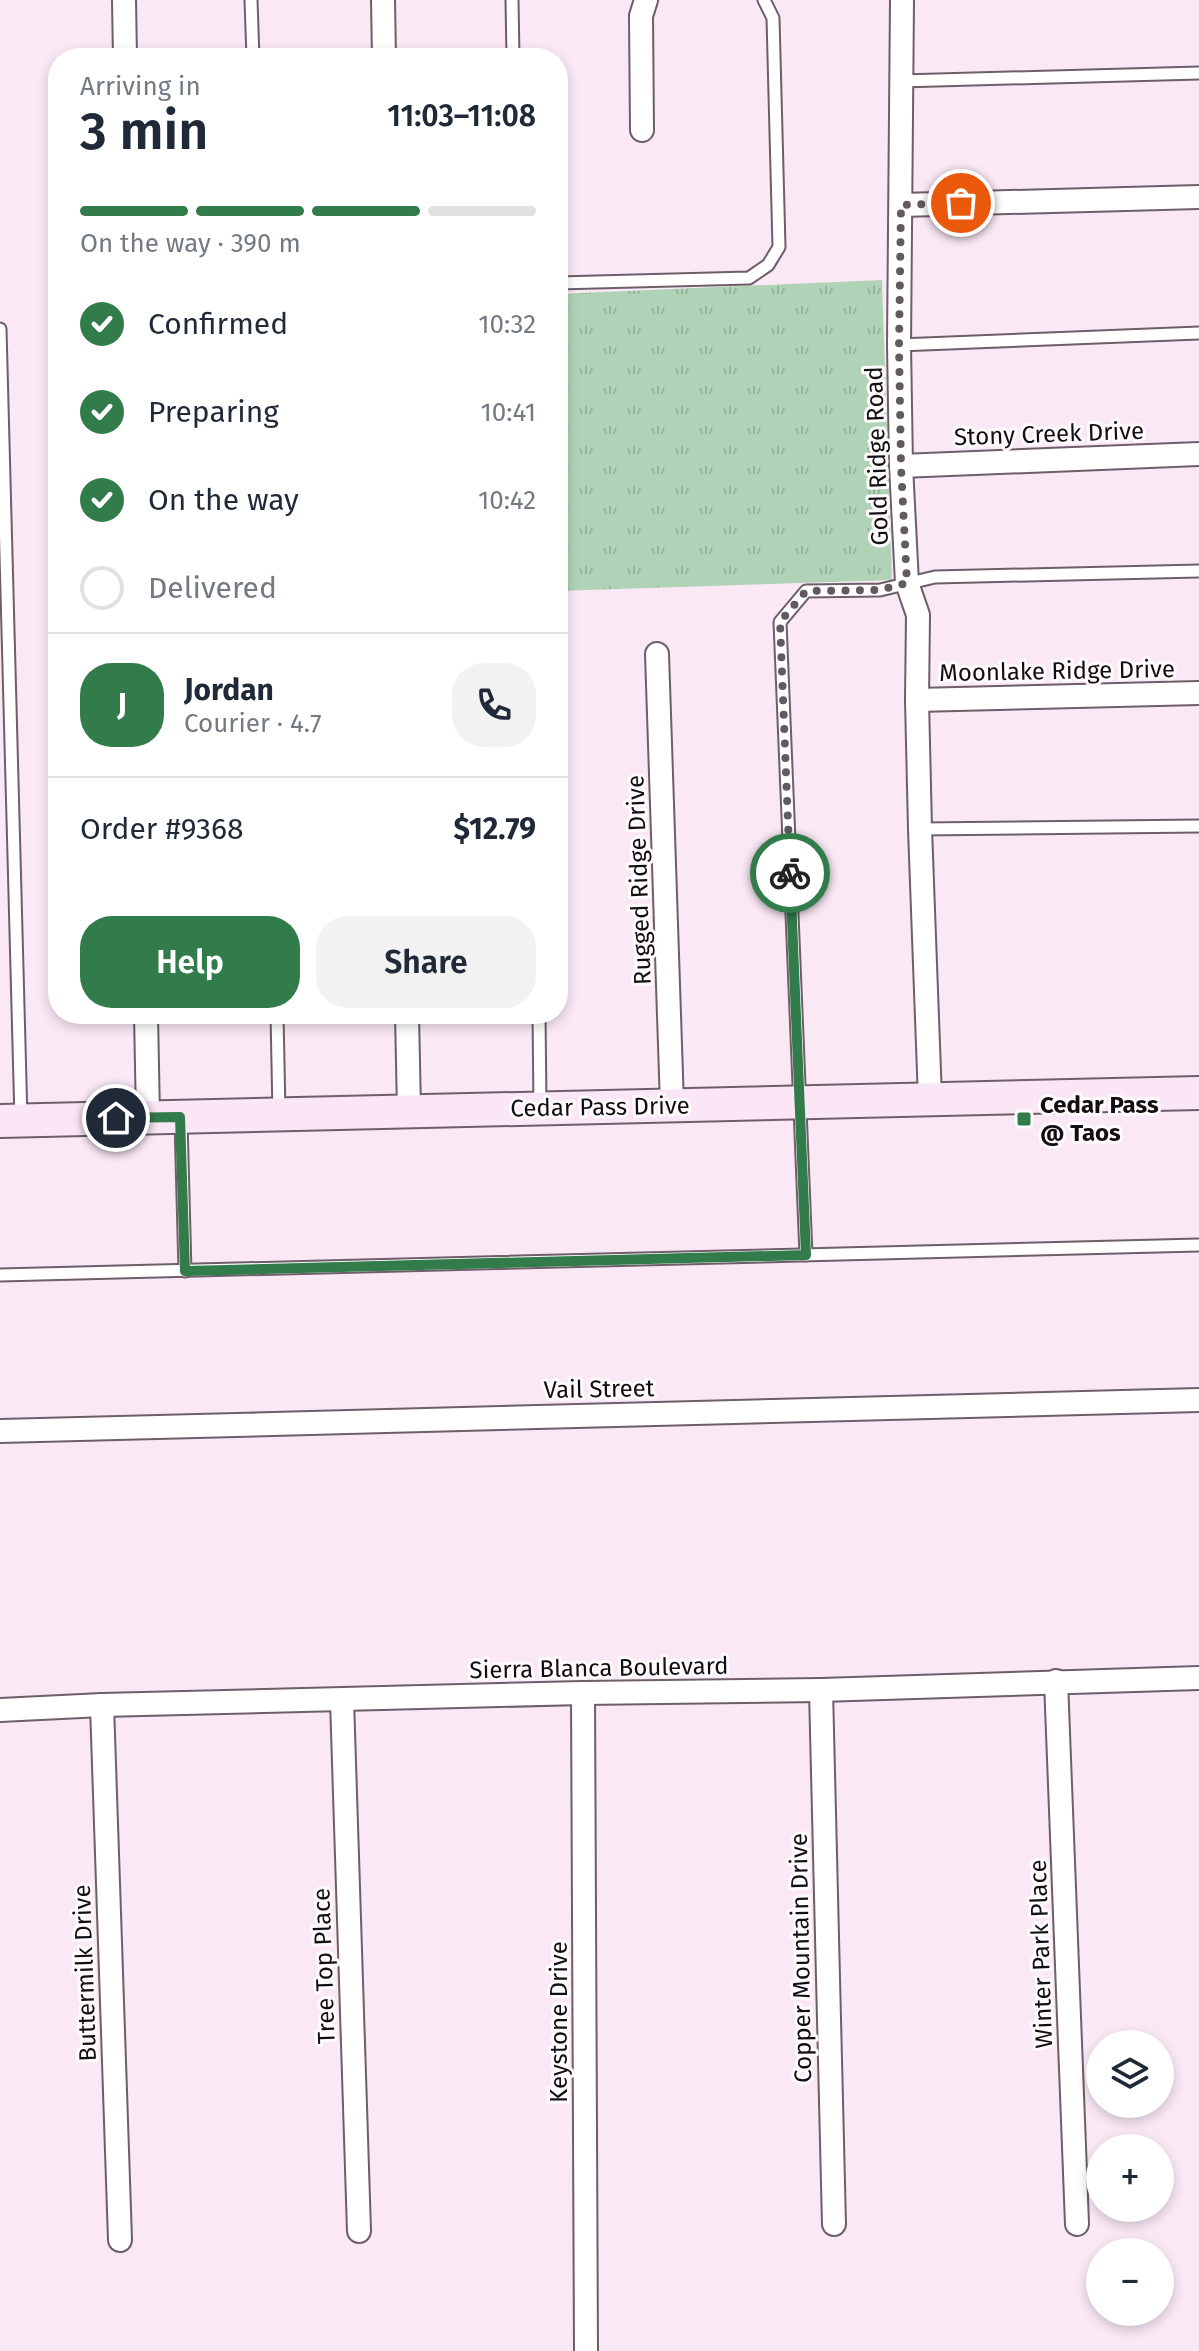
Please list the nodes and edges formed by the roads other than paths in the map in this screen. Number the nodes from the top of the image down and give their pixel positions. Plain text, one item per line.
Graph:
1 (124, 0) edge
2 (251, 0) edge
3 (383, 0) edge
4 (512, 0) edge
5 (646, 0) edge
6 (764, 0) edge
7 (902, 0) edge
8 (125, 48) edge
9 (253, 48) edge
10 (384, 48) edge
11 (513, 48) edge
12 (1199, 73) edge
13 (901, 81) junction
14 (642, 130) dead end
15 (1199, 197) edge
16 (901, 205) junction
17 (568, 283) edge
18 (0, 329) edge
19 (1199, 333) edge
20 (899, 345) junction
21 (1199, 454) edge
22 (901, 466) junction
23 (1199, 571) edge
24 (907, 583) junction
25 (657, 654) dead end
26 (1199, 693) edge
27 (917, 700) junction
28 (1199, 826) edge
29 (920, 829) junction
30 (146, 1024) edge
31 (277, 1024) edge
32 (407, 1024) edge
33 (539, 1024) edge
34 (1199, 1093) edge
35 (930, 1099) junction
36 (800, 1103) junction
37 (672, 1105) junction
38 (541, 1108) junction
39 (409, 1110) junction
40 (279, 1114) junction
41 (148, 1117) junction
42 (180, 1117) junction
43 (10, 1121) edge
44 (1199, 1245) edge
45 (806, 1255) junction
46 (185, 1271) junction
47 (0, 1275) edge
48 (1199, 1400) edge
49 (0, 1431) edge
50 (1199, 1678) edge
51 (1056, 1681) junction
52 (821, 1690) junction
53 (583, 1693) junction
54 (342, 1700) junction
55 (102, 1705) junction
56 (0, 1710) edge
57 (834, 2224) dead end
58 (1077, 2224) dead end
59 (359, 2231) dead end
60 (120, 2240) dead end
61 (586, 2351) edge

1 - 8 street
2 - 9 lane
3 - 10 street
4 - 11 lane
5 - 14 street
6 - 17 lane
7 - 13 street, Gold Ridge Road
12 - 13 lane
13 - 16 street, Gold Ridge Road
15 - 16 street
16 - 20 street, Gold Ridge Road
18 - 43 lane
19 - 20 lane
20 - 22 street, Gold Ridge Road
21 - 22 street, Stony Creek Drive
22 - 24 street, Gold Ridge Road
23 - 24 lane
24 - 27 street, Gold Ridge Road
24 - 36 lane
25 - 37 street, Rugged Ridge Drive
26 - 27 street, Moonlake Ridge Drive
27 - 29 street, Gold Ridge Road
28 - 29 lane
29 - 35 street, Gold Ridge Road
30 - 41 street
31 - 40 lane
32 - 39 street
33 - 38 lane
34 - 35 street, Cedar Pass Drive
35 - 36 street, Cedar Pass Drive
36 - 37 street, Cedar Pass Drive
36 - 45 lane
37 - 38 street, Cedar Pass Drive
38 - 39 street, Cedar Pass Drive
39 - 40 street, Cedar Pass Drive
40 - 42 street, Cedar Pass Drive
41 - 42 street, Cedar Pass Drive
41 - 43 street, Cedar Pass Drive
42 - 46 lane
44 - 45 lane
45 - 46 lane
46 - 47 lane
48 - 49 street, Vail Street
50 - 51 street, Sierra Blanca Boulevard
51 - 52 street, Sierra Blanca Boulevard
51 - 58 street, Winter Park Place
52 - 53 street, Sierra Blanca Boulevard
52 - 57 street, Copper Mountain Drive
53 - 54 street, Sierra Blanca Boulevard
53 - 61 street, Keystone Drive
54 - 55 street, Sierra Blanca Boulevard
54 - 59 street, Tree Top Place
55 - 56 street, Sierra Blanca Boulevard
55 - 60 street, Buttermilk Drive

